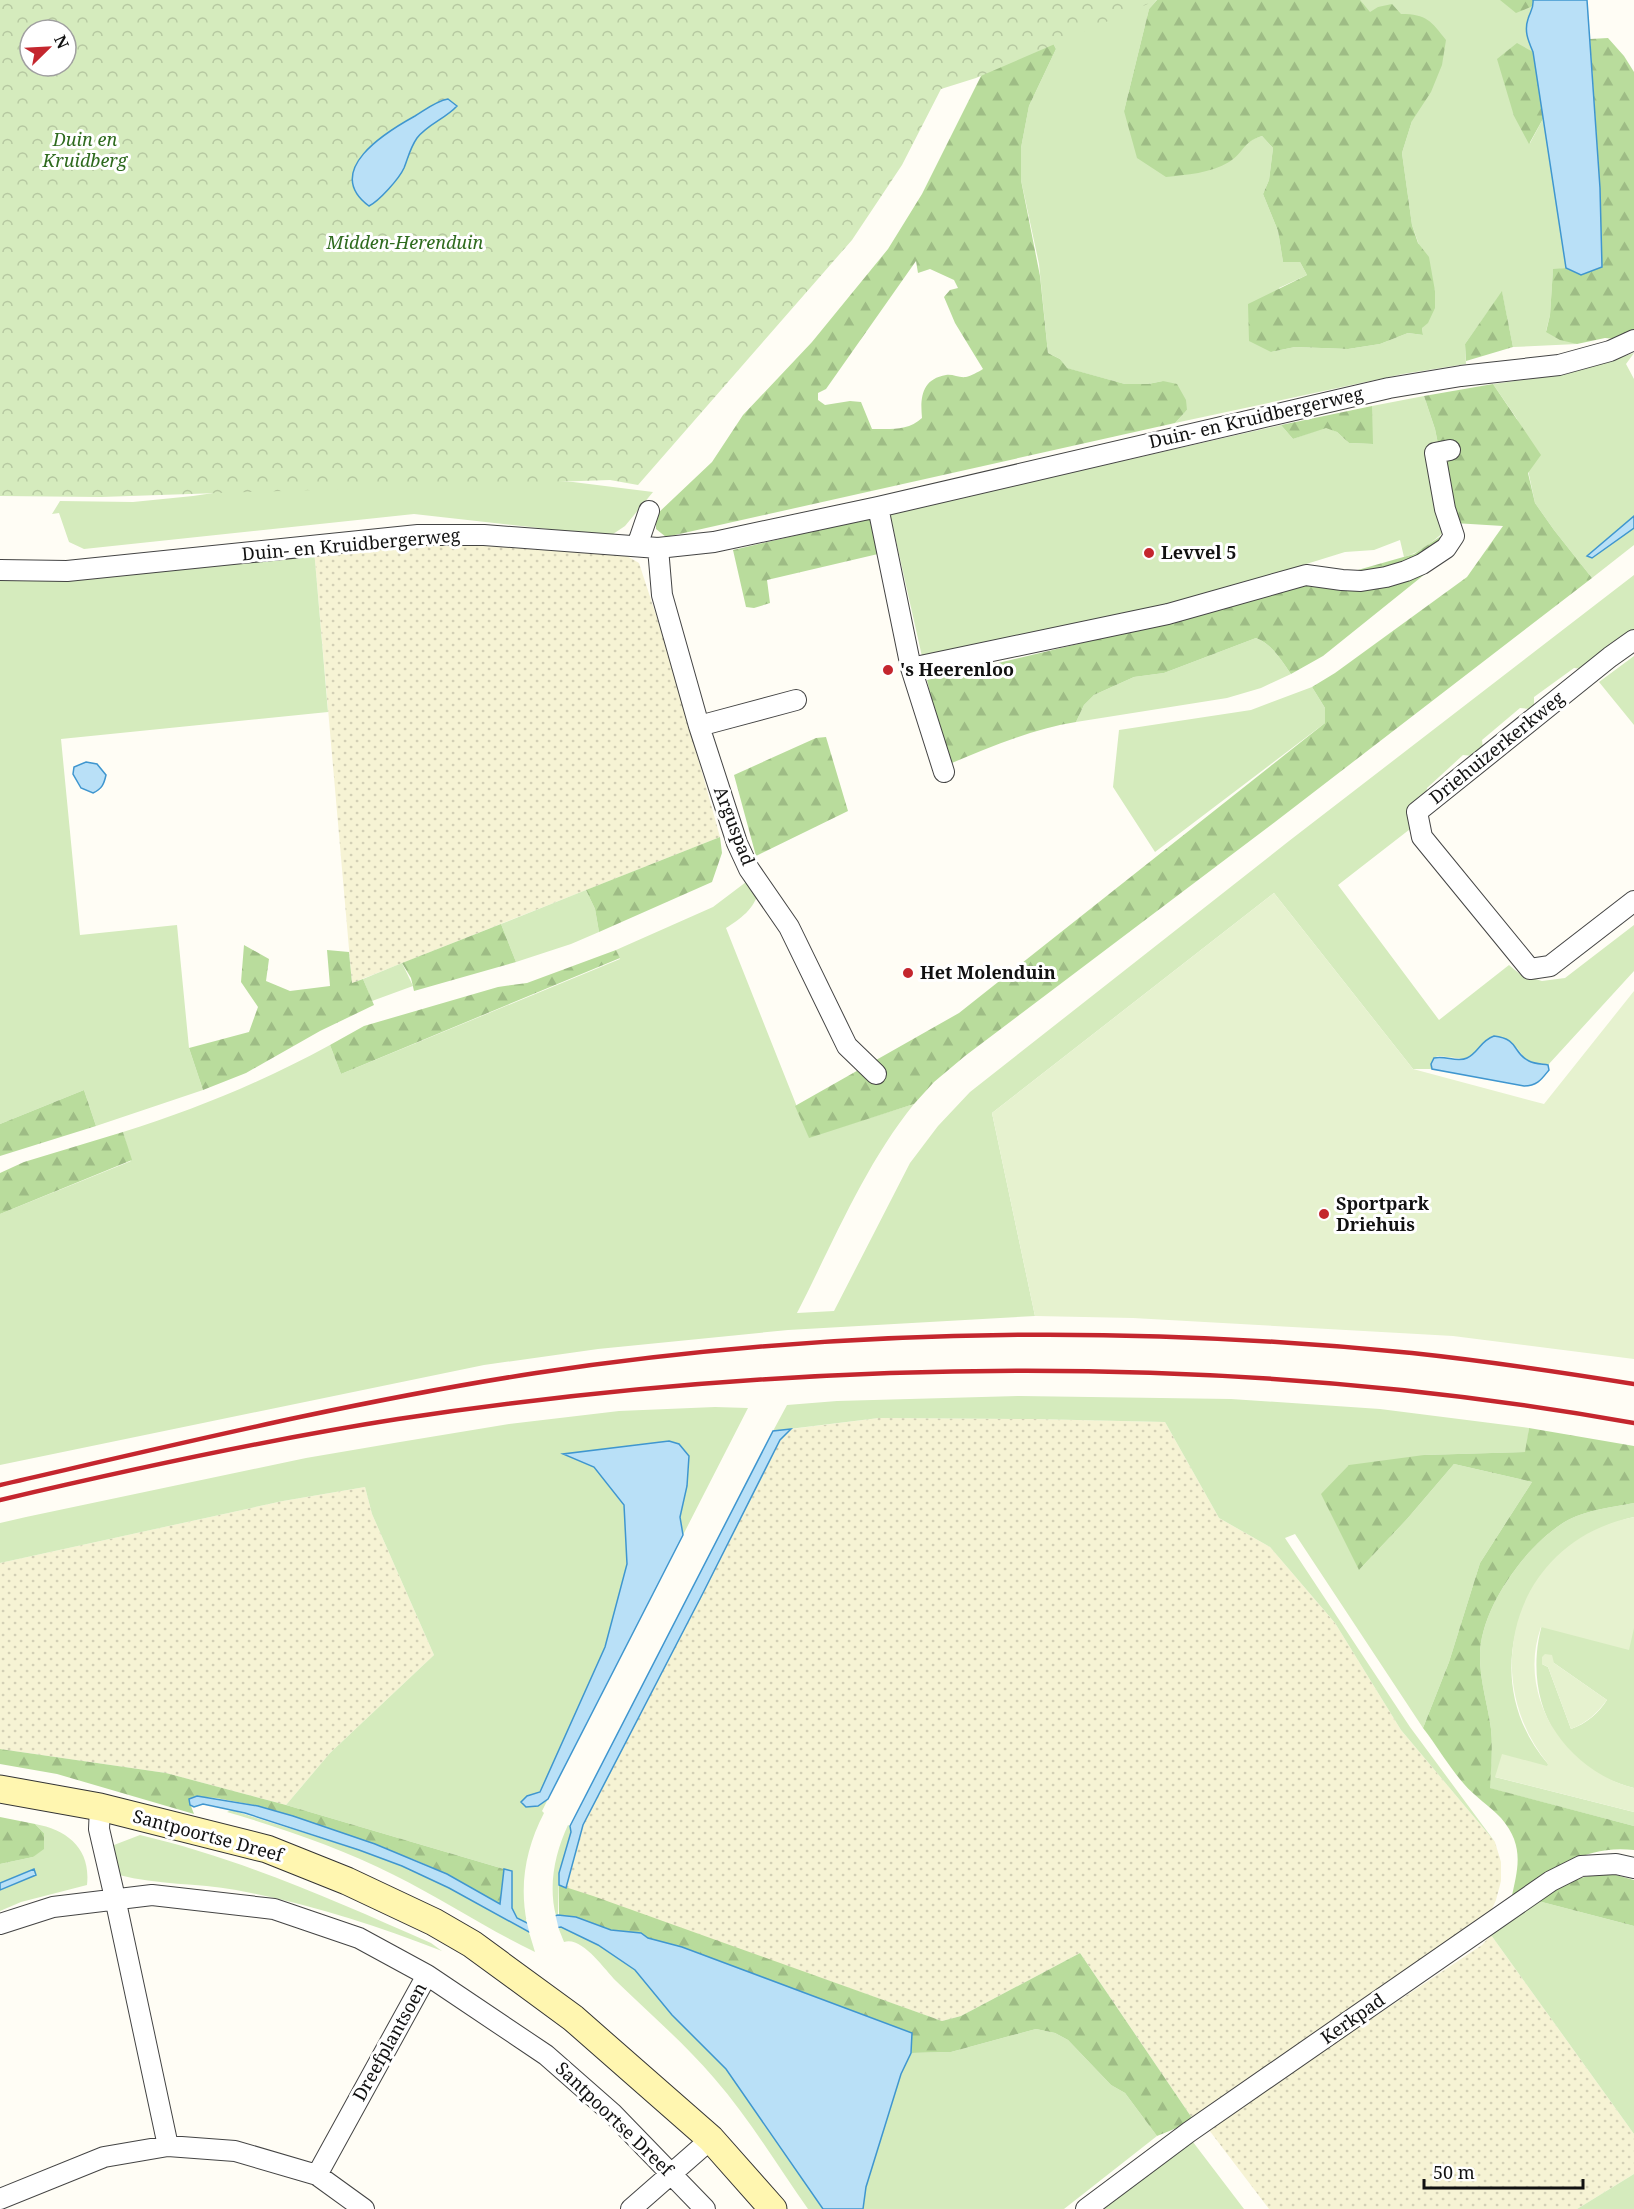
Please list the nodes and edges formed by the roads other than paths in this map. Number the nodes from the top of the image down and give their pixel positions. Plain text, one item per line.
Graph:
1 (1634, 340) edge
2 (1450, 450) dead end
3 (878, 507) junction
4 (649, 511) dead end
5 (637, 546) junction
6 (658, 548) junction
7 (0, 570) edge
8 (1634, 640) edge
9 (911, 668) junction
10 (796, 700) dead end
11 (699, 726) junction
12 (944, 772) dead end
13 (1634, 901) edge
14 (876, 1074) dead end
15 (0, 1790) edge
16 (100, 1807) junction
17 (1634, 1868) edge
18 (116, 1898) junction
19 (0, 1924) edge
20 (427, 1975) junction
21 (711, 2139) junction
22 (168, 2146) junction
23 (671, 2173) junction
24 (317, 2175) junction
25 (0, 2199) edge
26 (364, 2209) edge
27 (631, 2209) edge
28 (705, 2209) edge
29 (773, 2209) edge
30 (1086, 2209) edge

1 - 3 street, Duin- en Kruidbergerweg
2 - 9 street
3 - 6 street, Duin- en Kruidbergerweg
3 - 9 street
4 - 5 street
5 - 6 street, Duin- en Kruidbergerweg
5 - 7 street, Duin- en Kruidbergerweg
6 - 11 street, Arguspad
8 - 13 street, Driehuizerkerkweg
9 - 12 street
10 - 11 street
11 - 14 street, Arguspad
15 - 16 street, Santpoortse Dreef
16 - 18 street
16 - 21 street, Santpoortse Dreef
17 - 30 street, Kerkpad
18 - 19 street, Dreefplantsoen
18 - 20 street, Dreefplantsoen
18 - 22 street
20 - 23 street, Santpoortse Dreef
20 - 24 street, Dreefplantsoen
21 - 23 street
21 - 29 street, Santpoortse Dreef
22 - 24 street
22 - 25 street
23 - 27 street
23 - 28 street, Santpoortse Dreef
24 - 26 street

